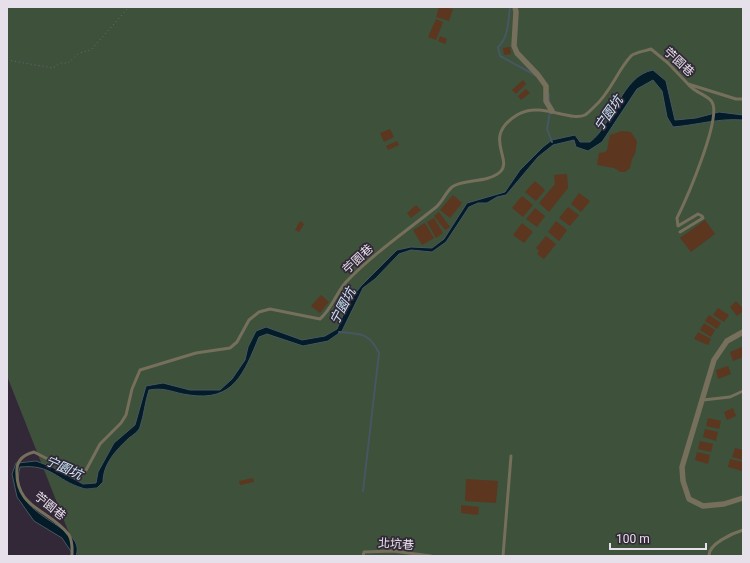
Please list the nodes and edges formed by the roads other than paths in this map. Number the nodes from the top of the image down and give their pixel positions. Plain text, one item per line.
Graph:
1 (515, 7) edge
2 (688, 84) junction
3 (743, 99) edge
4 (552, 111) junction
5 (680, 232) dead end
6 (743, 332) edge
7 (743, 391) edge
8 (703, 400) junction
9 (511, 456) dead end
10 (743, 498) edge
11 (743, 530) edge
12 (401, 554) edge
13 (72, 556) edge
14 (363, 556) edge
15 (431, 556) edge
16 (502, 556) edge
17 (709, 556) edge

1 - 4 street
2 - 3 lane, 苧園巷
2 - 4 lane, 苧園巷
2 - 5 lane
4 - 13 lane, 苧園巷
6 - 8 street
7 - 8 lane
8 - 10 street
9 - 16 lane
11 - 17 lane
12 - 14 lane, 北坑巷
12 - 15 lane, 北坑巷

